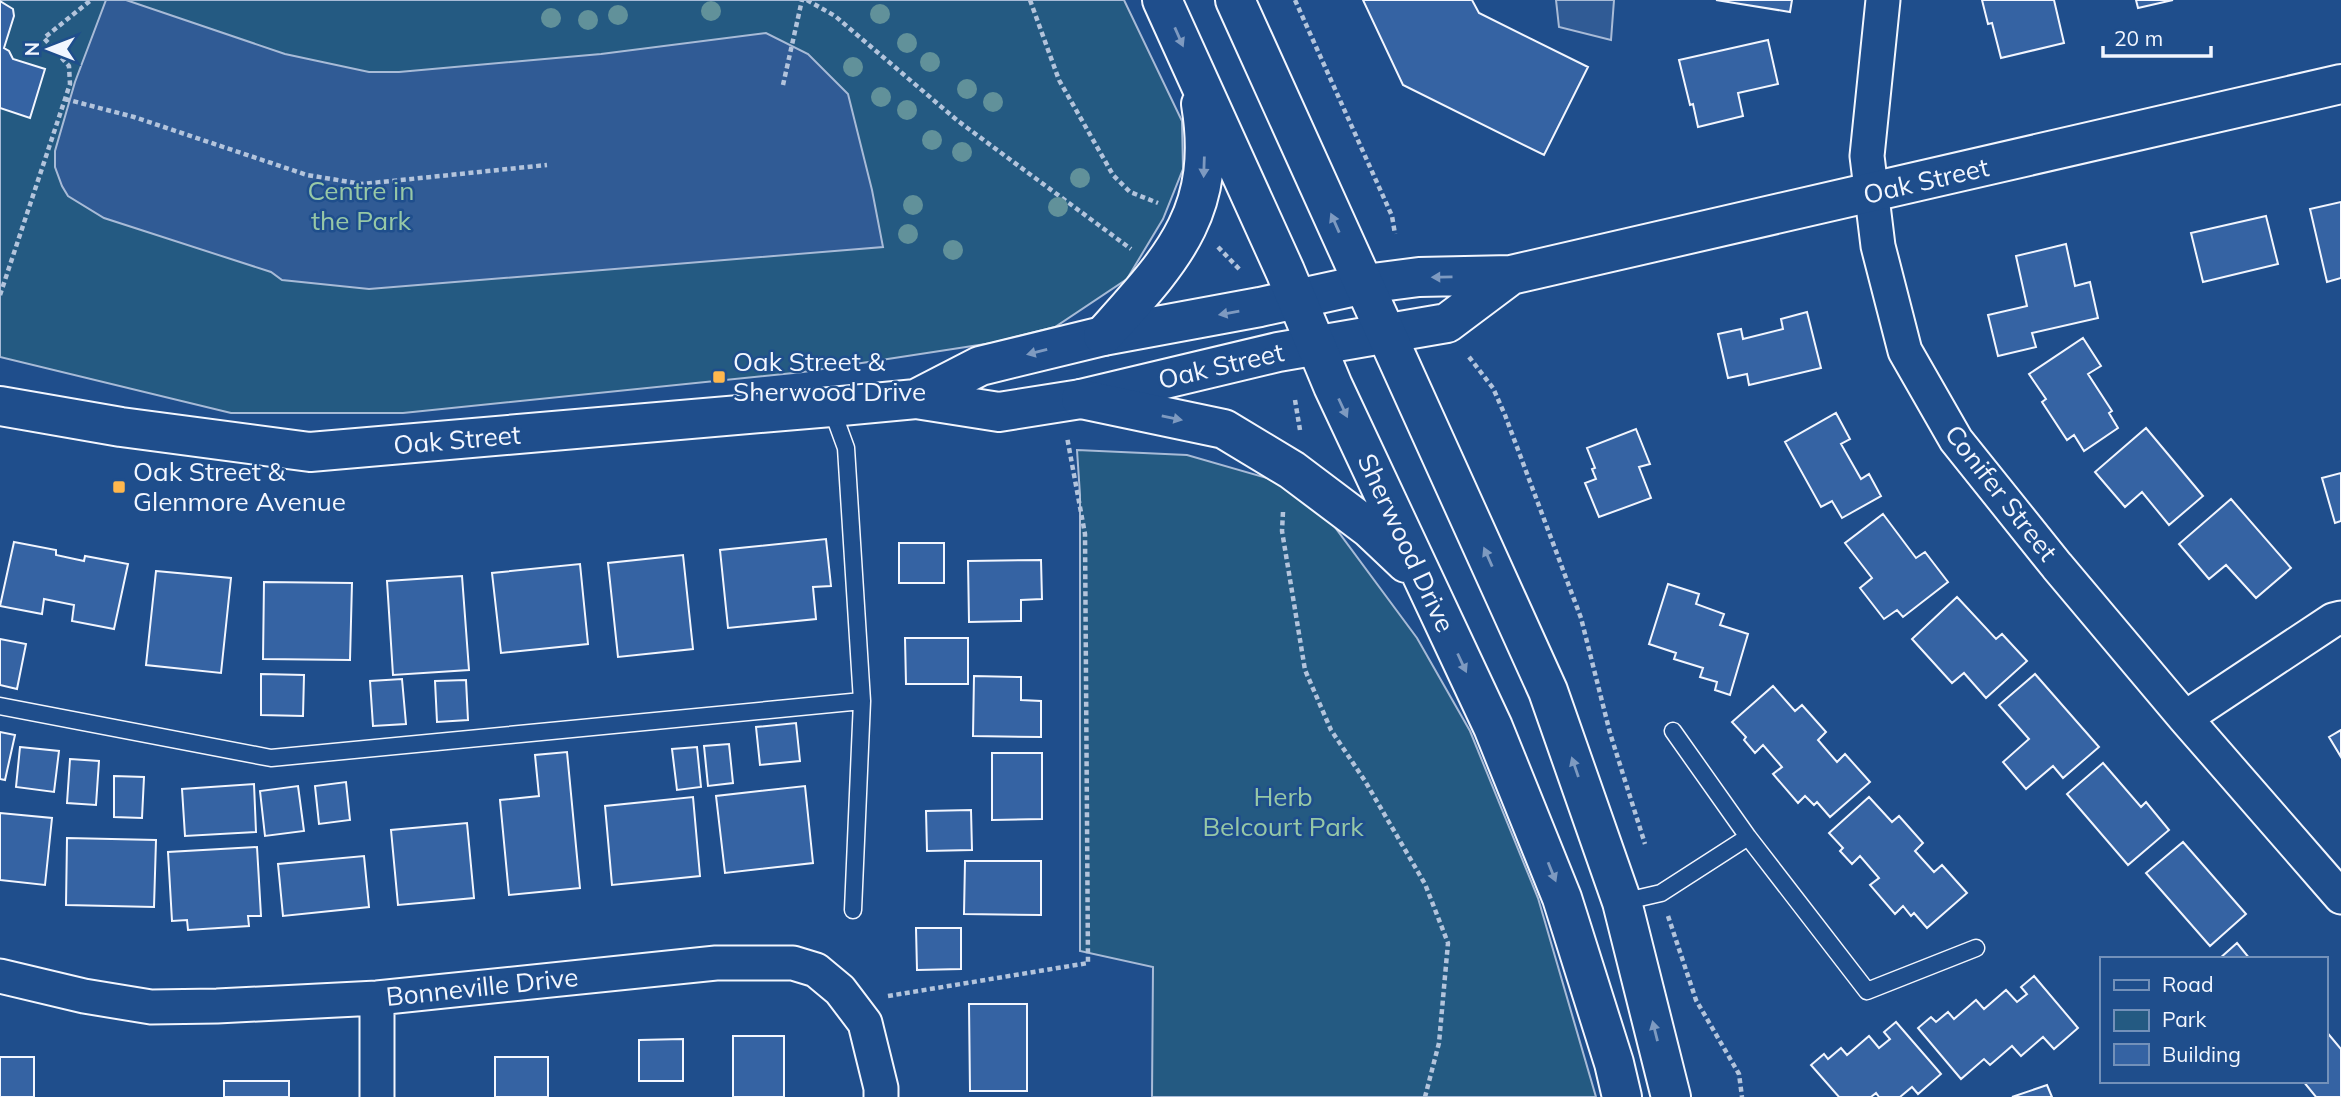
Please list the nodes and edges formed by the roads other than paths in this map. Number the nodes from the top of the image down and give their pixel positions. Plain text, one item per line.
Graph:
1 (1162, 0) edge
2 (1235, 0) edge
3 (1883, 0) edge
4 (1196, 75) junction
5 (2341, 84) edge
6 (1872, 194) junction
7 (1511, 275) junction
8 (1364, 284) junction
9 (1296, 298) junction
10 (1386, 332) junction
11 (1103, 336) junction
12 (1315, 345) junction
13 (916, 399) junction
14 (0, 406) edge
15 (831, 408) junction
16 (1073, 412) junction
17 (1422, 579) junction
18 (2341, 618) edge
19 (862, 701) junction
20 (0, 706) edge
21 (2185, 718) junction
22 (1673, 731) dead end
23 (1748, 837) junction
24 (2341, 897) edge
25 (1622, 902) junction
26 (853, 909) dead end
27 (1976, 948) dead end
28 (0, 976) edge
29 (377, 998) junction
30 (377, 1097) edge
31 (881, 1097) edge
32 (1622, 1097) edge
33 (1671, 1097) edge

1 -> 4 main road, Sherwood Drive
8 -> 2 main road
3 - 6 street, Conifer Street
4 - 9 main road, Sherwood Drive
4 -> 11 main road
5 - 6 main road, Oak Street
6 - 7 main road, Oak Street
6 - 21 street, Conifer Street
7 -> 8 main road, Oak Street
7 - 10 main road, Oak Street
8 - 9 main road, Oak Street
8 - 10 main road
9 -> 11 main road, Oak Street
9 - 12 main road, Sherwood Drive
10 - 12 main road, Oak Street
25 -> 10 main road
11 -> 13 main road, Oak Street
12 - 16 main road, Oak Street
12 -> 17 main road, Sherwood Drive
13 - 15 main road, Oak Street
13 - 16 main road, Oak Street
14 - 15 main road, Oak Street
15 - 19 lane
16 -> 17 main road
17 -> 32 main road, Sherwood Drive
18 - 21 street
19 - 20 lane
19 - 26 lane
21 - 24 street, Conifer Street
22 - 23 lane
23 - 25 lane
23 - 27 lane
33 -> 25 main road
28 - 29 street, Bonneville Drive
29 - 30 street
29 - 31 street, Bonneville Drive

